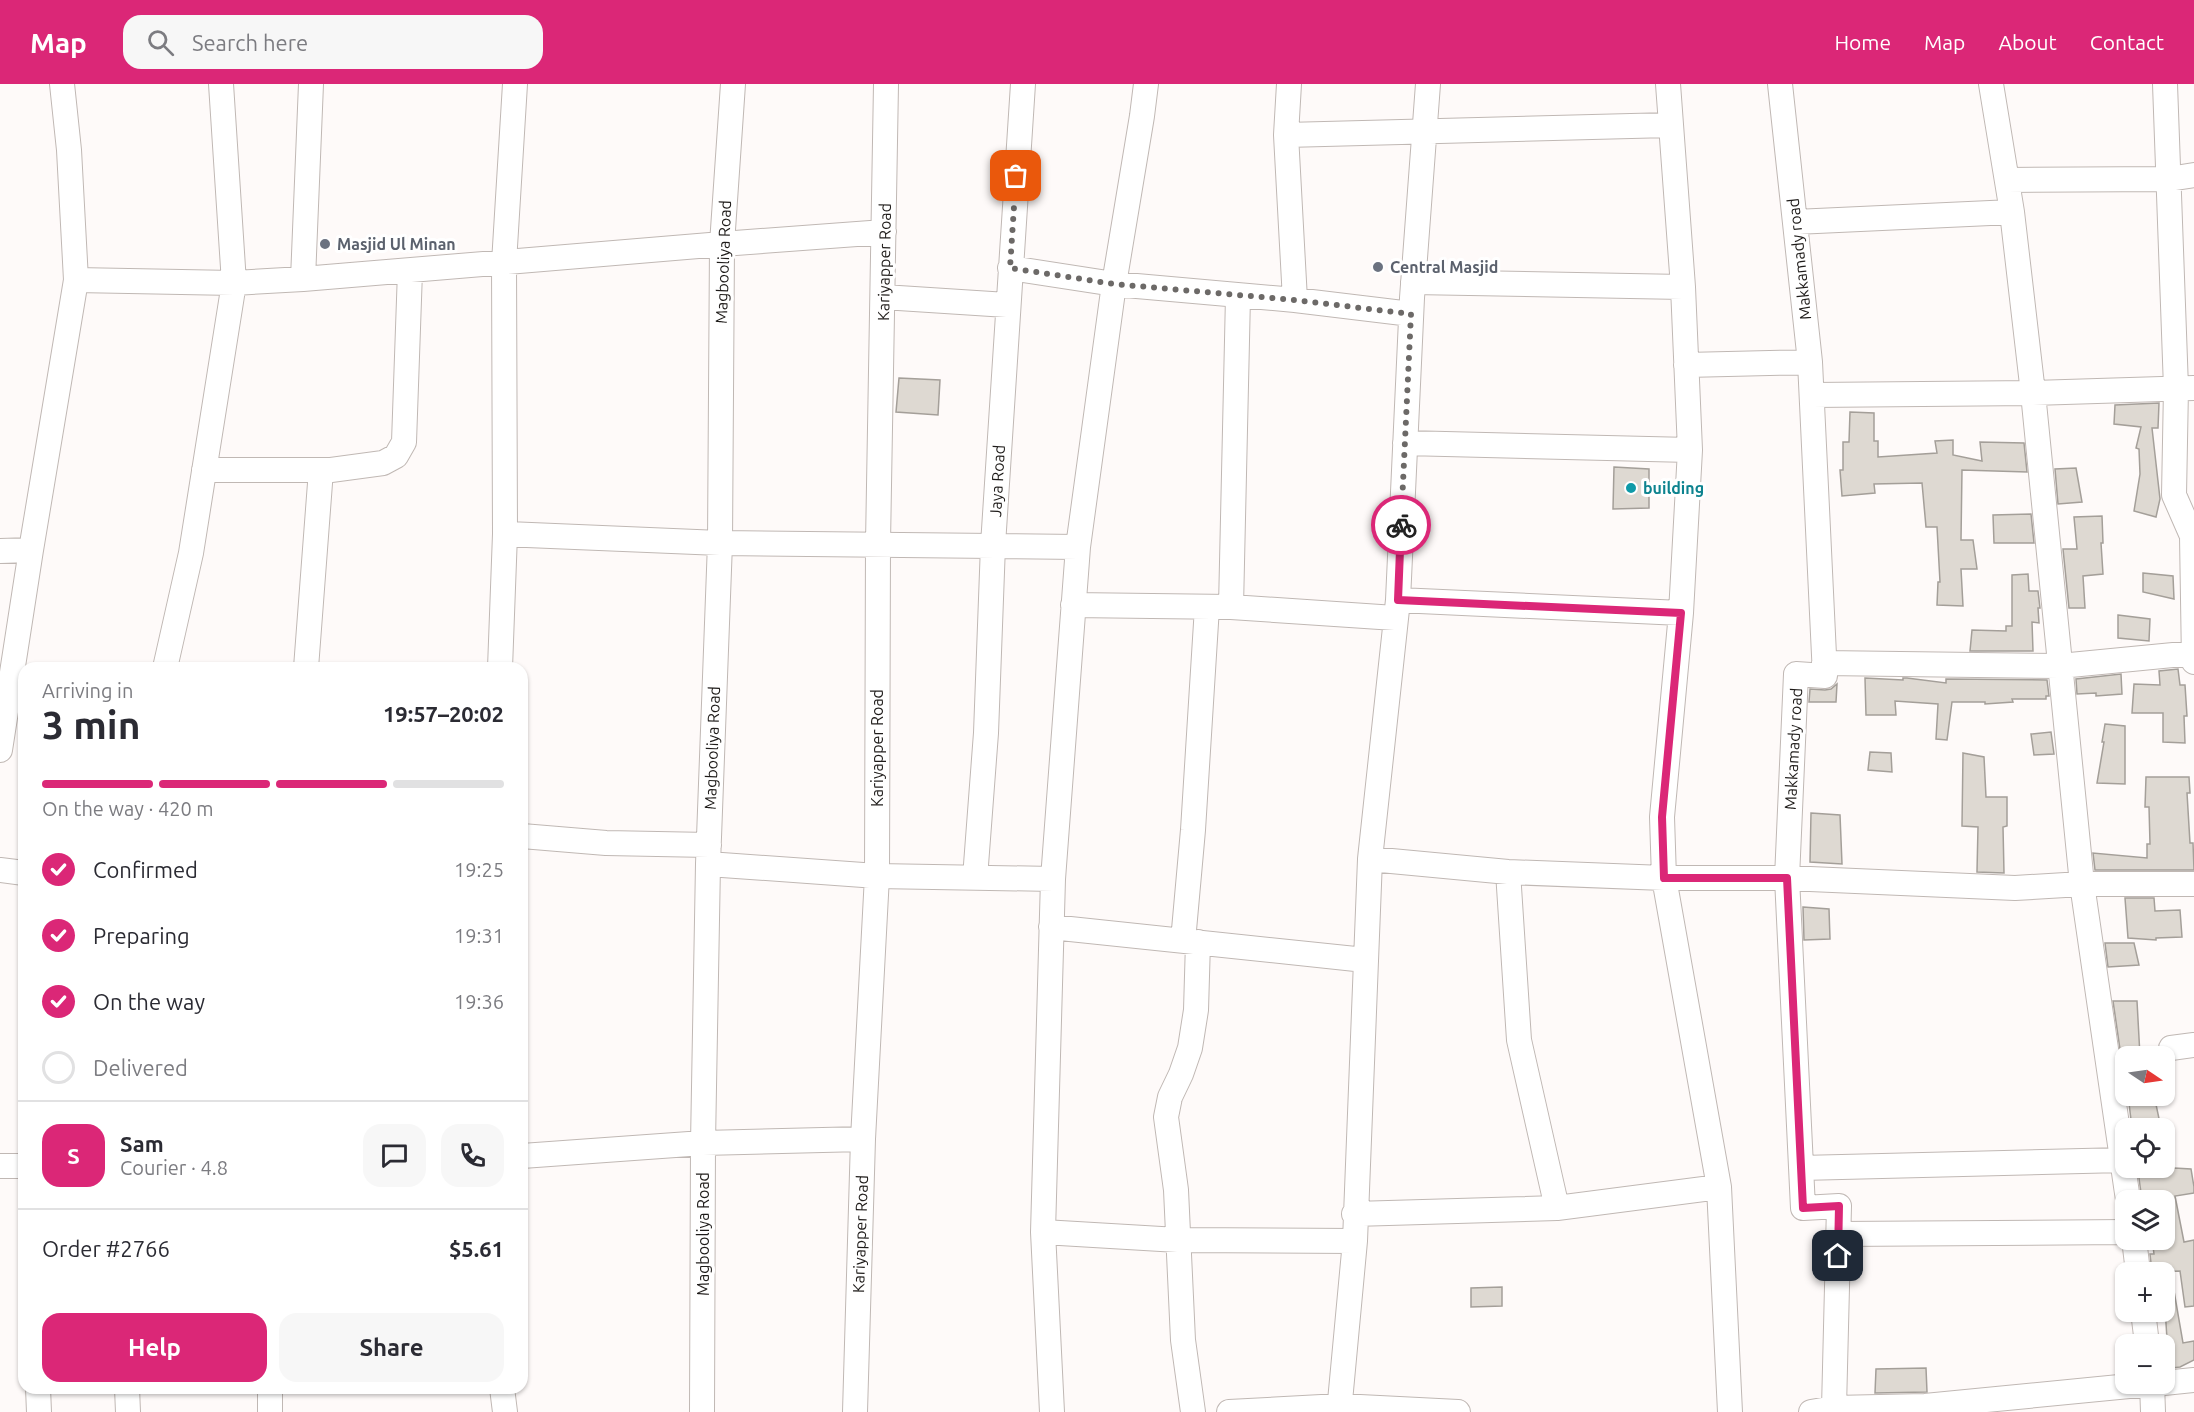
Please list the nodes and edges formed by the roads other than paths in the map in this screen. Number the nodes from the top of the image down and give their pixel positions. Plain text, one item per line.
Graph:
1 (62, 84) edge
2 (221, 84) edge
3 (311, 84) edge
4 (515, 84) edge
5 (733, 84) edge
6 (886, 84) edge
7 (1023, 84) edge
8 (1146, 84) edge
9 (1289, 84) edge
10 (1428, 84) edge
11 (1668, 84) edge
12 (1780, 84) edge
13 (1991, 84) edge
14 (2165, 84) edge
15 (1670, 125) junction
16 (1424, 132) junction
17 (1286, 135) junction
18 (2194, 175) edge
19 (2169, 179) junction
20 (2007, 180) junction
21 (2012, 212) junction
22 (1795, 222) junction
23 (884, 232) junction
24 (722, 244) junction
25 (504, 263) junction
26 (1010, 268) junction
27 (410, 271) junction
28 (76, 279) junction
29 (303, 279) junction
30 (1413, 282) junction
31 (234, 283) junction
32 (1114, 284) junction
33 (1683, 287) junction
34 (1238, 296) junction
35 (883, 297) junction
36 (1295, 300) junction
37 (1007, 305) junction
38 (1411, 314) junction
39 (1810, 362) junction
40 (1686, 365) junction
41 (2185, 388) edge
42 (2033, 393) junction
43 (1812, 395) junction
44 (1405, 443) junction
45 (1690, 450) junction
46 (204, 470) junction
47 (321, 470) junction
48 (505, 534) junction
49 (720, 543) junction
50 (878, 543) junction
51 (993, 545) junction
52 (1078, 547) junction
53 (0, 550) edge
54 (31, 550) junction
55 (1073, 605) junction
56 (1219, 607) junction
57 (1396, 609) junction
58 (1681, 613) junction
59 (2194, 656) edge
60 (166, 662) edge
61 (306, 662) edge
62 (500, 662) edge
63 (1824, 663) junction
64 (2060, 666) junction
65 (0, 750) edge
66 (528, 836) edge
67 (709, 855) junction
68 (1370, 859) junction
69 (0, 870) edge
70 (18, 872) edge
71 (1508, 872) junction
72 (877, 876) junction
73 (975, 878) junction
74 (1664, 878) junction
75 (1787, 878) junction
76 (1053, 879) junction
77 (2194, 884) edge
78 (2082, 885) junction
79 (1051, 927) junction
80 (1190, 942) junction
81 (1365, 960) junction
82 (2117, 1118) edge
83 (863, 1139) junction
84 (704, 1143) junction
85 (528, 1156) edge
86 (2115, 1160) edge
87 (0, 1166) edge
88 (18, 1166) edge
89 (1801, 1168) junction
90 (1719, 1187) junction
91 (1557, 1208) junction
92 (1354, 1214) junction
93 (1043, 1232) junction
94 (2115, 1232) edge
95 (1838, 1234) junction
96 (1178, 1240) junction
97 (1354, 1240) junction
98 (2194, 1380) edge
99 (2175, 1382) edge
100 (2115, 1389) edge
101 (38, 1394) edge
102 (127, 1394) edge
103 (270, 1394) edge
104 (503, 1394) edge
105 (2152, 1394) edge
106 (2030, 1404) edge
107 (1339, 1409) edge
108 (1925, 1409) edge
109 (1822, 1410) edge
110 (39, 1412) edge
111 (128, 1412) edge
112 (270, 1412) edge
113 (505, 1412) edge
114 (702, 1412) edge
115 (855, 1412) edge
116 (1052, 1412) edge
117 (1193, 1412) edge
118 (1229, 1412) edge
119 (1458, 1412) edge
120 (1730, 1412) edge
121 (2153, 1412) edge

1 - 28 street
2 - 31 street
3 - 29 street
4 - 25 street
5 - 24 street, Magbooliya Road
6 - 23 street, Kariyapper Road
7 - 26 street, Jaya Road
8 - 32 street
9 - 17 street
10 - 16 street
11 - 15 street
12 - 22 street, Makkamady road
13 - 20 street
14 - 19 street
15 - 16 street
15 - 33 street
16 - 17 street
16 - 30 street
17 - 36 street
18 - 19 street
19 - 20 street
19 - 41 street
20 - 21 street
21 - 22 street
21 - 42 street
22 - 39 street, Makkamady road
23 - 24 street
23 - 35 street, Kariyapper Road
24 - 25 street
24 - 49 street, Magbooliya Road
25 - 27 street
25 - 48 street
26 - 32 street
26 - 37 street, Jaya Road
27 - 29 street
27 - 47 street
28 - 31 street
28 - 54 street
29 - 31 street
30 - 33 street
30 - 38 street
31 - 46 street
32 - 34 street
32 - 52 street
33 - 40 street
34 - 36 street
34 - 56 street
35 - 37 street
35 - 50 street, Kariyapper Road
36 - 38 street
37 - 51 street, Jaya Road
38 - 44 street
39 - 40 street
39 - 43 street, Makkamady road
40 - 45 street
41 - 42 street
41 - 59 street
42 - 43 street
42 - 64 street
43 - 63 street, Makkamady road
44 - 45 street
44 - 57 street
45 - 58 street
46 - 47 street
46 - 60 street
47 - 61 street
48 - 49 street
48 - 62 street
49 - 50 street
49 - 67 street, Magbooliya Road
50 - 51 street
50 - 72 street, Kariyapper Road
51 - 52 street
51 - 73 street, Jaya Road
52 - 55 street
53 - 54 street
54 - 65 street
55 - 56 street
55 - 76 street
56 - 57 street
56 - 80 street
57 - 58 street
57 - 68 street
58 - 74 street
59 - 64 street
63 - 64 street
63 - 75 street, Makkamady road
64 - 78 street
66 - 67 street
67 - 72 street
67 - 84 street, Magbooliya Road
68 - 71 street
68 - 81 street
69 - 70 street
71 - 74 street
71 - 91 street
72 - 73 street
72 - 83 street, Kariyapper Road
73 - 76 street
74 - 75 street
74 - 90 street
75 - 78 street
75 - 89 street, Makkamady road
76 - 79 street
77 - 78 street
78 - 82 street
79 - 80 street
79 - 93 street
80 - 81 street
80 - 96 street
81 - 92 street
83 - 84 street
83 - 115 street, Kariyapper Road
84 - 85 street
84 - 114 street, Magbooliya Road
86 - 89 street
87 - 88 street
89 - 95 street, Makkamady road
90 - 91 street
90 - 120 street
91 - 92 street
92 - 97 street
93 - 96 street
93 - 116 street
94 - 95 street
95 - 109 street, Makkamady road
96 - 97 street
96 - 117 street
97 - 107 street
98 - 99 street
100 - 106 street
101 - 110 street
102 - 111 street
103 - 112 street
104 - 113 street
105 - 121 street
106 - 108 street
107 - 118 street
107 - 119 street
108 - 109 street

